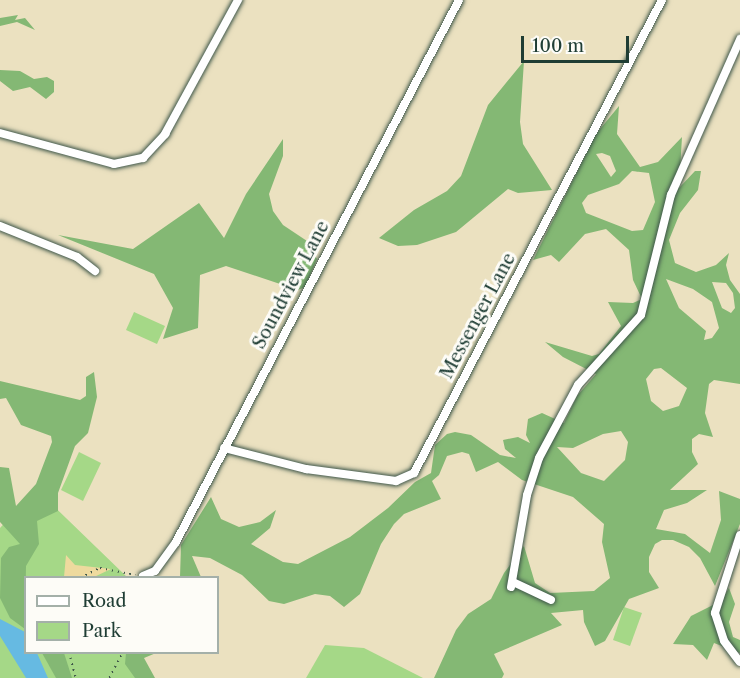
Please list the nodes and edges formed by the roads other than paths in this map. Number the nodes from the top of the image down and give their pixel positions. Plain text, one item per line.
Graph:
1 (238, 0) edge
2 (459, 0) edge
3 (662, 0) edge
4 (740, 39) edge
5 (0, 133) edge
6 (0, 226) edge
7 (95, 271) dead end
8 (224, 448) junction
9 (740, 535) edge
10 (143, 576) road end
11 (551, 600) dead end
12 (740, 662) edge

1 - 5 street
2 - 8 street, Soundview Lane
3 - 8 street, Messenger Lane
4 - 11 street
6 - 7 street
8 - 10 street, Soundview Lane
9 - 12 street

